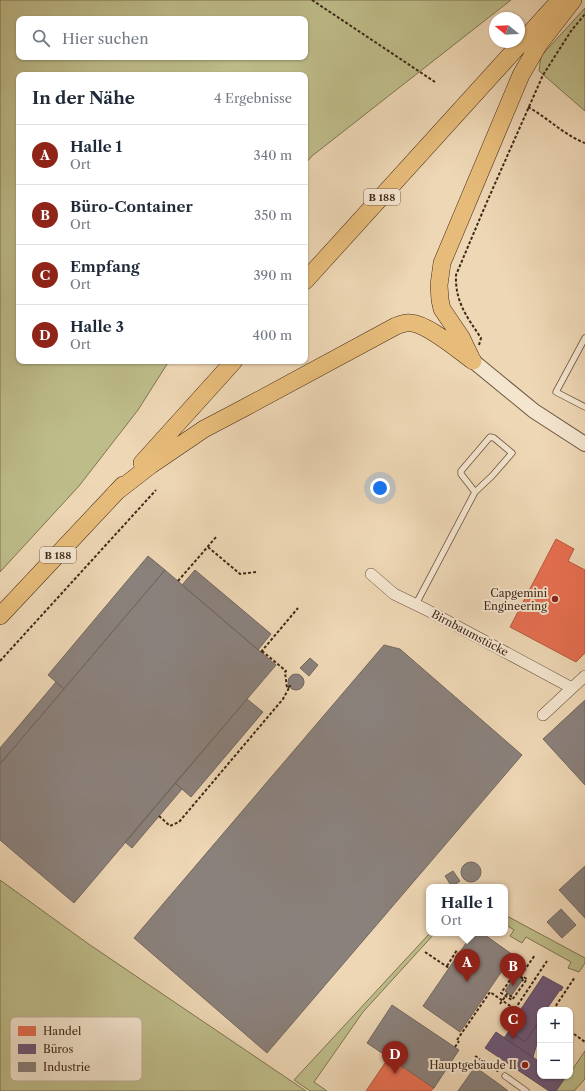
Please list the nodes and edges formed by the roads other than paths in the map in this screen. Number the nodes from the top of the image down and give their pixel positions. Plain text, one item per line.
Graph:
1 (560, 0) edge
2 (573, 0) edge
3 (308, 278) edge
4 (585, 338) edge
5 (473, 362) junction
6 (231, 364) edge
7 (585, 407) edge
8 (585, 444) edge
9 (475, 492) junction
10 (115, 493) junction
11 (371, 574) dead end
12 (416, 604) junction
13 (0, 616) edge
14 (585, 676) edge
15 (572, 688) junction
16 (543, 716) dead end
17 (505, 1076) road end
18 (526, 1091) edge

1 - 3 main road, B 188
2 - 5 main road
4 - 7 lane
5 - 8 street
5 - 10 main road
6 - 10 main road, B 188
9 - 9 lane
9 - 12 lane
10 - 13 main road, B 188
11 - 12 street, Birnbaumstücke
12 - 15 street, Birnbaumstücke
14 - 15 street
15 - 16 street
17 - 18 lane

